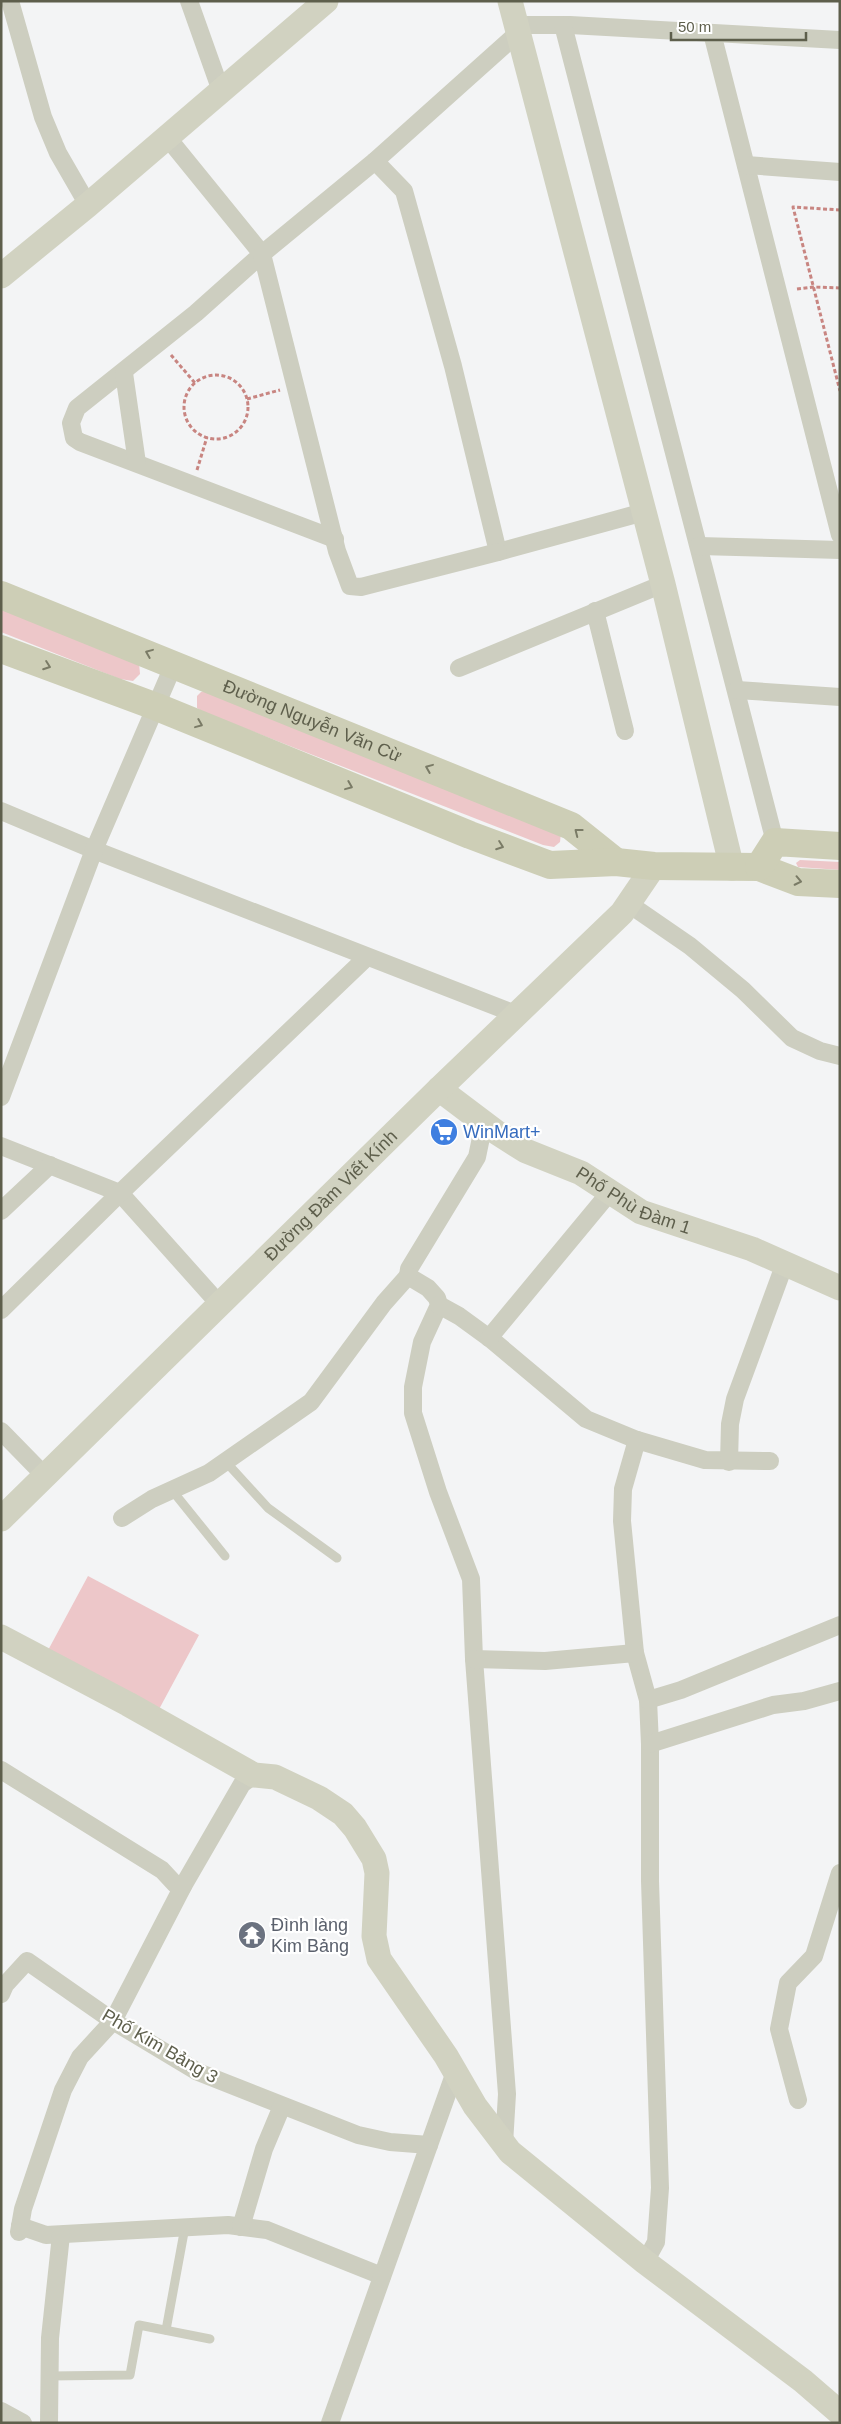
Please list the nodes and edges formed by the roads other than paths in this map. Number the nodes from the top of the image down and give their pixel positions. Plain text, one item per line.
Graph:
1 (10, 1) edge
2 (189, 1) edge
3 (326, 1) edge
4 (510, 1) edge
5 (563, 25) junction
6 (518, 29) junction
7 (712, 33) junction
8 (840, 40) edge
9 (221, 91) junction
10 (167, 138) junction
11 (375, 160) junction
12 (746, 165) junction
13 (840, 172) edge
14 (88, 205) junction
15 (262, 254) junction
16 (1, 276) edge
17 (124, 373) junction
18 (137, 463) junction
19 (644, 512) junction
20 (840, 535) edge
21 (335, 539) junction
22 (699, 546) junction
23 (840, 550) edge
24 (498, 552) junction
25 (663, 584) junction
26 (1, 595) edge
27 (595, 611) junction
28 (1, 649) edge
29 (174, 664) junction
30 (459, 668) dead end
31 (737, 690) junction
32 (840, 697) edge
33 (157, 707) junction
34 (625, 732) dead end
35 (1, 811) edge
36 (774, 842) junction
37 (840, 846) edge
38 (94, 850) junction
39 (616, 862) junction
40 (654, 866) junction
41 (746, 867) junction
42 (840, 884) edge
43 (629, 904) junction
44 (367, 957) junction
45 (518, 1015) junction
46 (840, 1056) edge
47 (439, 1089) junction
48 (1, 1097) edge
49 (484, 1124) junction
50 (1, 1146) edge
51 (50, 1165) junction
52 (610, 1192) junction
53 (120, 1193) junction
54 (1, 1211) edge
55 (785, 1263) junction
56 (408, 1276) junction
57 (840, 1288) edge
58 (439, 1305) junction
59 (221, 1306) junction
60 (1, 1310) edge
61 (488, 1338) junction
62 (1, 1431) edge
63 (637, 1440) junction
64 (770, 1461) dead end
65 (226, 1462) junction
66 (729, 1462) junction
67 (45, 1476) junction
68 (171, 1489) junction
69 (122, 1518) dead end
70 (1, 1519) edge
71 (225, 1556) dead end
72 (337, 1558) dead end
73 (840, 1624) edge
74 (1, 1637) edge
75 (635, 1654) junction
76 (474, 1659) junction
77 (840, 1691) edge
78 (648, 1700) junction
79 (650, 1744) junction
80 (1, 1770) edge
81 (254, 1775) junction
82 (840, 1873) edge
83 (183, 1886) junction
84 (6, 1976) edge
85 (1, 1994) edge
86 (112, 2020) junction
87 (455, 2072) junction
88 (798, 2100) dead end
89 (282, 2106) junction
90 (504, 2144) junction
91 (429, 2145) junction
92 (185, 2227) junction
93 (240, 2227) junction
94 (61, 2235) junction
95 (645, 2262) junction
96 (382, 2276) junction
97 (166, 2330) junction
98 (210, 2339) dead end
99 (50, 2376) junction
100 (1, 2411) edge
101 (840, 2413) edge
102 (23, 2423) edge
103 (49, 2423) edge
104 (330, 2423) edge

1 - 14 street
2 - 9 street
3 - 9 street
4 - 6 street
5 - 6 street
5 - 7 street
5 - 22 street
6 - 11 street
6 - 19 street
7 - 8 street
7 - 12 street
9 - 10 street
10 - 14 street
10 - 15 street
11 - 15 street
11 - 24 street
12 - 13 street
12 - 20 street
14 - 16 street
15 - 17 street
15 - 21 street
17 - 18 street
17 - 18 street
18 - 21 street
19 - 24 street
19 - 25 street
21 - 24 street
22 - 23 street
22 - 31 street
25 - 27 street
25 - 41 street
29 -> 26 main road, Đường Nguyễn Văn Cừ
27 - 30 street
27 - 34 street
28 -> 33 main road
29 - 33 street
39 -> 29 main road, Đường Nguyễn Văn Cừ
31 - 32 street
31 - 36 street
33 - 38 street
33 -> 39 main road
35 - 38 street
36 - 37 main road
36 - 41 main road
38 - 44 street
38 - 48 street
39 - 40 main road
40 - 41 main road
40 - 43 street, Đường Đàm Viết Kính
41 -> 42 main road
43 - 45 street, Đường Đàm Viết Kính
43 - 46 street
44 - 45 street
44 - 53 street
45 - 47 street, Đường Đàm Viết Kính
47 - 49 street, Phố Phù Đàm 1
47 - 59 street, Đường Đàm Viết Kính
49 - 52 street, Phố Phù Đàm 1
49 - 56 street
50 - 51 street
51 - 53 street
51 - 54 street
52 - 55 street, Phố Phù Đàm 1
52 - 61 street
53 - 59 street
53 - 60 street
55 - 57 street, Phố Phù Đàm 1
55 - 66 street
56 - 58 street
56 - 65 street
58 - 61 street
58 - 76 street
59 - 67 street, Đường Đàm Viết Kính
61 - 63 street
62 - 67 street
63 - 66 street
63 - 75 street
64 - 66 street
65 - 68 street
65 - 72 lane
67 - 70 street, Đường Đàm Viết Kính
68 - 69 street
68 - 71 lane
73 - 78 street
74 - 81 street
75 - 76 street
75 - 78 street
76 - 90 street
77 - 79 street
78 - 79 street
79 - 95 street
80 - 83 street
81 - 83 street
81 - 87 street
82 - 88 street
83 - 86 street
84 - 85 street, Phố Kim Bảng 3
84 - 86 street, Phố Kim Bảng 3
86 - 89 street, Phố Kim Bảng 3
86 - 94 street
87 - 90 street
87 - 91 street
89 - 91 street, Phố Kim Bảng 3
89 - 93 street
90 - 95 street
91 - 96 street
92 - 93 street
92 - 94 street
92 - 97 lane
93 - 96 street
94 - 99 street
95 - 101 street
96 - 104 street
97 - 98 lane
97 - 99 lane
99 - 103 street
100 - 102 street

